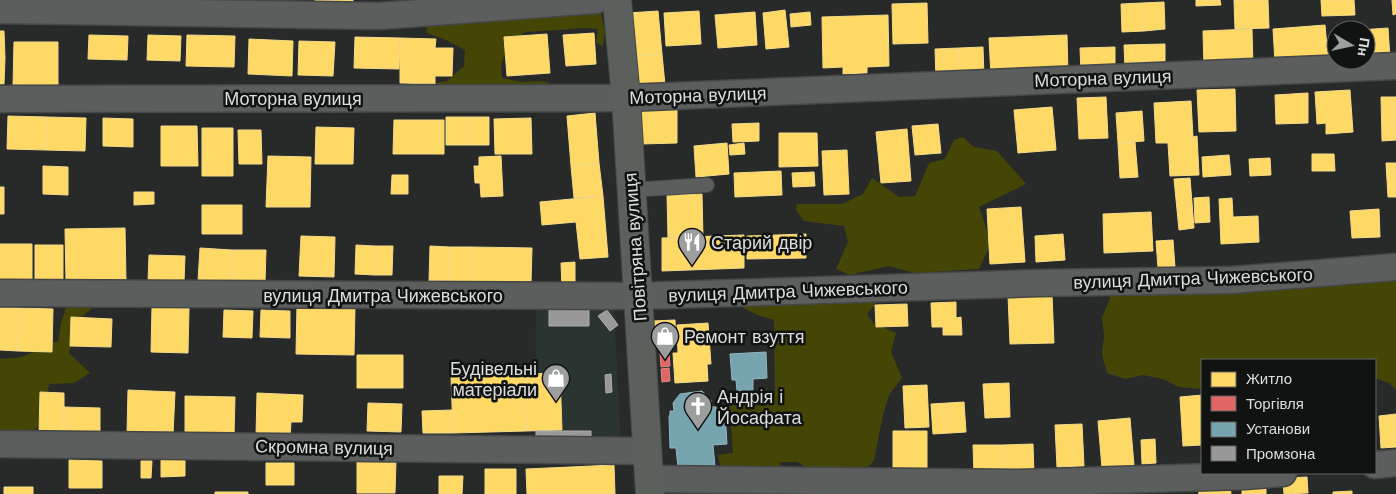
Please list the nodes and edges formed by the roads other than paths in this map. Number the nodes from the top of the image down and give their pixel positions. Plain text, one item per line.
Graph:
1 (596, 0) edge
2 (617, 0) edge
3 (0, 10) edge
4 (1396, 66) edge
5 (626, 98) junction
6 (0, 99) edge
7 (707, 185) dead end
8 (631, 190) junction
9 (1396, 267) edge
10 (0, 293) edge
11 (638, 296) junction
12 (0, 444) edge
13 (647, 451) junction
14 (1396, 463) edge
15 (1376, 465) edge
16 (1267, 474) edge
17 (649, 486) edge

1 - 3 street
2 - 5 street, Повітряна вулиця
4 - 5 street, Моторна вулиця
5 - 6 street, Моторна вулиця
5 - 8 street, Повітряна вулиця
7 - 8 lane
8 - 11 street, Повітряна вулиця
9 - 11 street, вулиця Дмитра Чижевського
10 - 11 street, вулиця Дмитра Чижевського
11 - 13 street, Повітряна вулиця
12 - 13 street, Скромна вулиця
13 - 17 street, Повітряна вулиця
14 - 15 street
16 - 17 street

